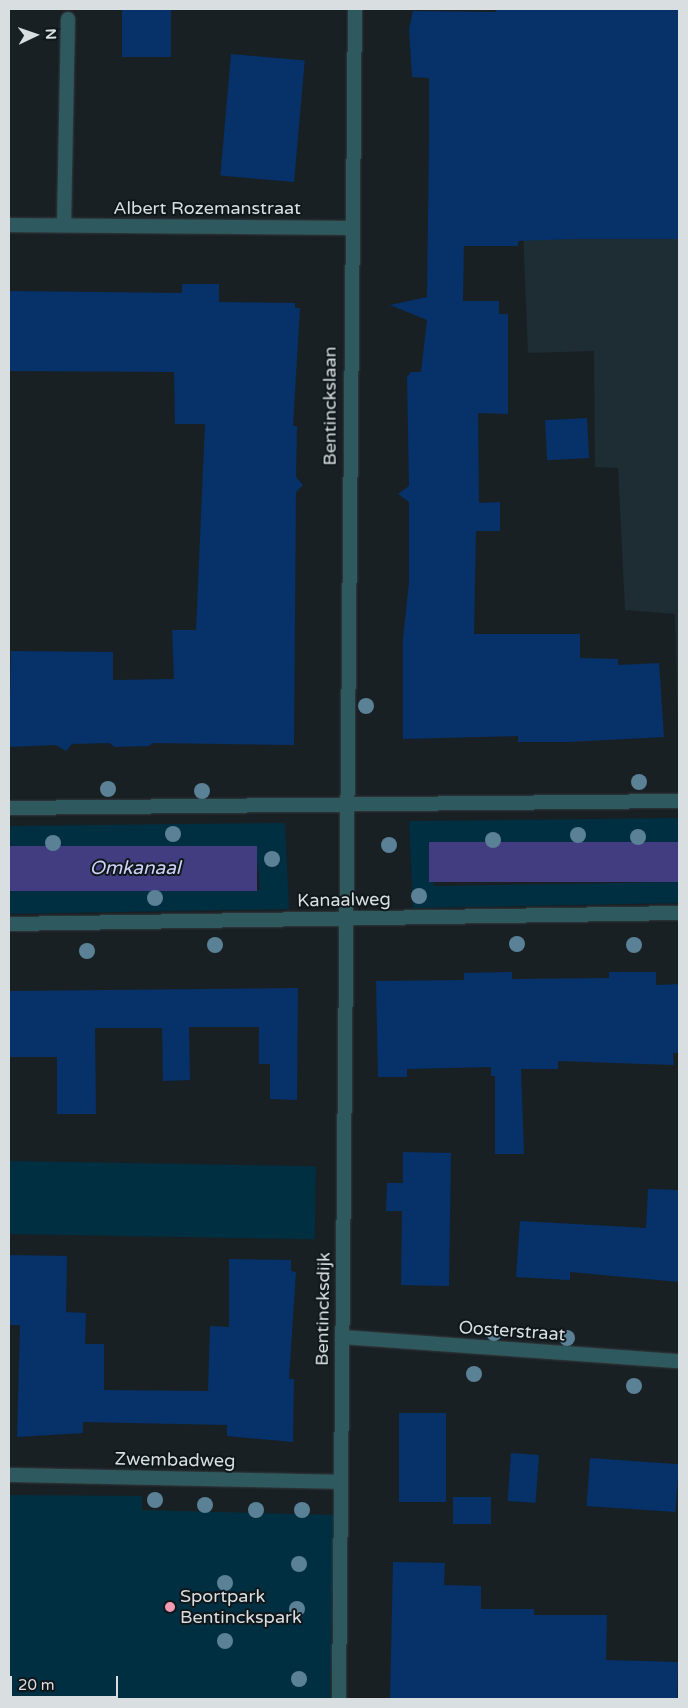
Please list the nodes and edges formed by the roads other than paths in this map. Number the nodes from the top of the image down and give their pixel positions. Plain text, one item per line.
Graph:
1 (355, 9) edge
2 (68, 20) dead end
3 (9, 225) edge
4 (64, 225) junction
5 (350, 228) junction
6 (679, 801) edge
7 (348, 803) junction
8 (9, 808) edge
9 (679, 913) edge
10 (346, 919) junction
11 (9, 924) edge
12 (342, 1337) junction
13 (679, 1361) edge
14 (9, 1475) edge
15 (340, 1482) junction
16 (338, 1699) edge

1 - 5 street, Bentinckslaan
2 - 4 street
3 - 4 street, Albert Rozemanstraat
4 - 5 street, Albert Rozemanstraat
5 - 7 street, Bentinckslaan
6 - 7 street
7 - 8 street
7 - 10 street, Bentinckslaan
9 - 10 street, Kanaalweg
10 - 11 street, Kanaalweg
10 - 12 street, Bentincksdijk
12 - 13 street, Oosterstraat
12 - 15 street, Bentincksdijk
14 - 15 street, Zwembadweg
15 - 16 street, Bentincksdijk

